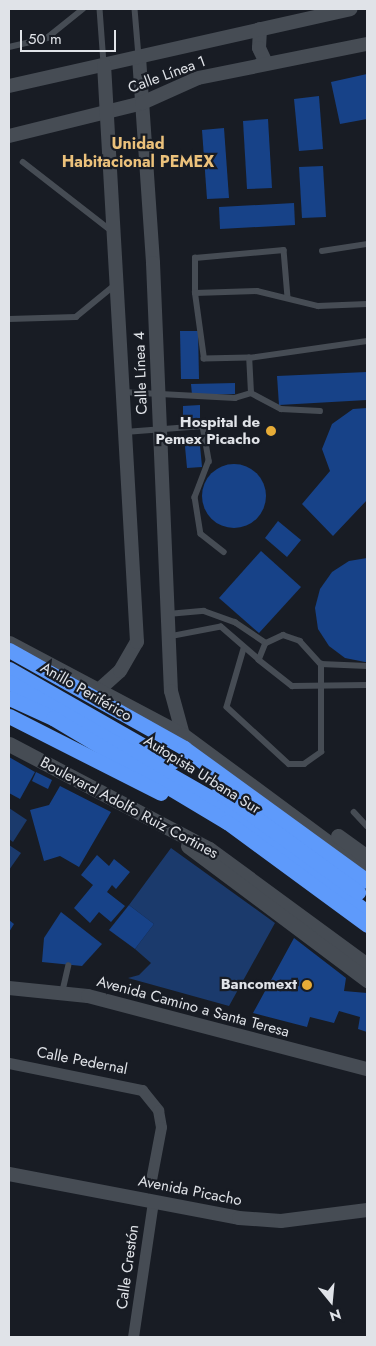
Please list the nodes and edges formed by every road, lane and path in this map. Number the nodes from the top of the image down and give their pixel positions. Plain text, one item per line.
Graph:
1 (83, 9) edge
2 (100, 9) edge
3 (135, 9) edge
4 (350, 9) edge
5 (260, 29) junction
6 (367, 44) edge
7 (9, 47) edge
8 (139, 57) junction
9 (266, 63) junction
10 (104, 65) junction
11 (9, 86) edge
12 (142, 103) junction
13 (106, 112) junction
14 (9, 136) edge
15 (23, 162) dead end
16 (113, 233) junction
17 (367, 244) edge
18 (322, 251) dead end
19 (116, 283) junction
20 (195, 293) junction
21 (288, 298) junction
22 (367, 304) edge
23 (9, 319) edge
24 (367, 341) edge
25 (248, 358) junction
26 (123, 392) junction
27 (251, 393) junction
28 (158, 395) junction
29 (320, 411) dead end
30 (160, 429) junction
31 (125, 432) junction
32 (224, 552) dead end
33 (168, 614) junction
34 (235, 622) junction
35 (229, 632) junction
36 (169, 637) junction
37 (9, 643) edge
38 (266, 643) junction
39 (244, 649) junction
40 (9, 650) edge
41 (259, 660) junction
42 (321, 664) junction
43 (367, 666) edge
44 (9, 669) edge
45 (9, 682) edge
46 (367, 686) edge
47 (101, 688) junction
48 (319, 688) junction
49 (9, 698) edge
50 (9, 716) edge
51 (183, 735) junction
52 (9, 744) edge
53 (246, 778) junction
54 (124, 804) junction
55 (354, 812) dead end
56 (367, 826) edge
57 (367, 857) edge
58 (367, 871) edge
59 (367, 882) edge
60 (367, 899) edge
61 (367, 912) edge
62 (367, 925) edge
63 (367, 937) edge
64 (367, 965) edge
65 (68, 966) dead end
66 (367, 980) edge
67 (9, 988) edge
68 (62, 993) junction
69 (9, 1063) edge
70 (367, 1069) edge
71 (9, 1174) edge
72 (150, 1180) dead end
73 (153, 1201) junction
74 (367, 1210) edge
75 (133, 1337) edge

1 - 7 lane
2 - 10 lane, Calle Línea 4
3 - 8 lane, Calle Línea 4
4 - 5 street, Calle Línea 1
5 - 8 street, Calle Línea 1
5 - 9 street
6 - 9 street, Calle Línea 1
8 - 10 street, Calle Línea 1
8 - 12 street, Calle Línea 4
9 - 12 street, Calle Línea 1
10 - 11 street, Calle Línea 1
10 - 13 street, Calle Línea 4
12 - 13 street, Calle Línea 1
12 - 28 street, Calle Línea 4
13 - 14 street, Calle Línea 1
13 - 16 street, Calle Línea 4
15 - 16 lane
16 - 19 street, Calle Línea 4
17 - 18 lane
19 - 23 lane
19 - 26 street, Calle Línea 4
20 - 21 lane
20 - 21 lane
20 - 25 lane
21 - 22 lane
24 - 25 lane
25 - 27 lane
26 - 28 lane
26 - 31 street, Calle Línea 4
27 - 28 lane
27 - 29 lane
28 - 30 street, Calle Línea 4
30 - 31 lane
30 - 32 lane
30 - 33 street, Calle Línea 4
31 - 47 street, Calle Línea 4
33 - 34 lane
33 - 36 street, Calle Línea 4
34 - 35 lane
34 - 38 lane
35 - 36 lane
35 - 39 lane
36 - 51 street, Calle Línea 4
37 - 47 main road
38 - 41 lane
38 - 42 lane
39 - 41 lane
39 - 48 lane
40 - 59 highway
41 - 48 lane
42 - 43 lane
42 - 48 lane
44 - 60 highway, Anillo Periférico
45 - 61 highway, Autopista Urbana Sur
46 - 48 lane
47 - 51 main road
49 - 62 highway, Autopista Urbana Sur
50 - 63 highway
51 - 53 main road
52 - 54 main road, Boulevard Adolfo Ruiz Cortines
53 - 57 main road
53 - 58 main road
54 - 64 main road, Boulevard Adolfo Ruiz Cortines
54 - 66 main road
55 - 56 lane
65 - 68 lane
67 - 68 street, Avenida Camino a Santa Teresa
68 - 70 street, Avenida Camino a Santa Teresa
69 - 72 street, Calle Pedernal
71 - 73 street, Avenida Picacho
73 - 74 street, Avenida Picacho
73 - 75 street, Calle Crestón

